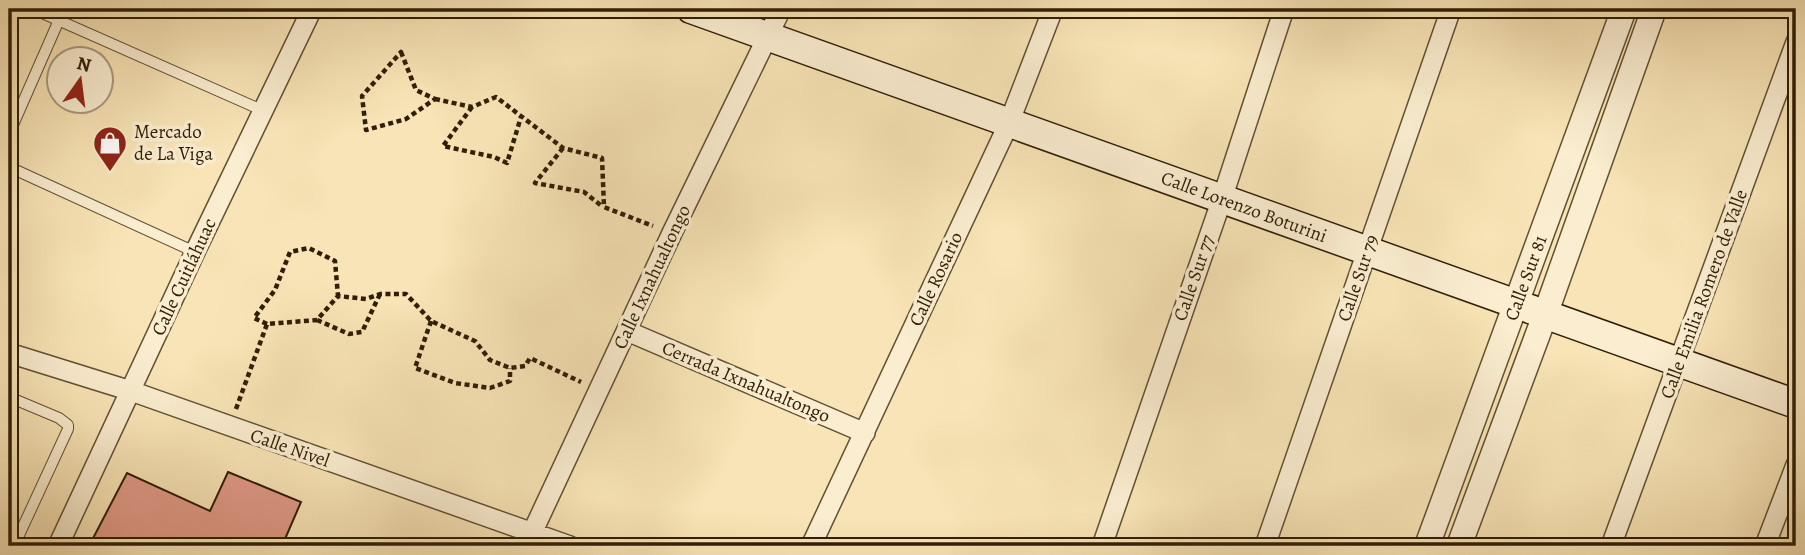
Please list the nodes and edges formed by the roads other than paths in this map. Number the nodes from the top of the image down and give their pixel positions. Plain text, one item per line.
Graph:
1 (33, 9) edge
2 (68, 9) edge
3 (312, 9) edge
4 (691, 9) edge
5 (781, 9) edge
6 (1053, 9) edge
7 (1284, 9) edge
8 (1451, 9) edge
9 (1624, 9) edge
10 (1654, 9) edge
11 (59, 20) junction
12 (768, 36) junction
13 (1796, 42) edge
14 (264, 111) junction
15 (1009, 122) junction
16 (9, 134) edge
17 (9, 167) edge
18 (1222, 199) junction
19 (1367, 251) junction
20 (195, 252) junction
21 (1516, 304) junction
22 (1545, 315) junction
23 (627, 331) junction
24 (9, 353) edge
25 (1679, 363) junction
26 (131, 391) junction
27 (9, 397) edge
28 (1796, 404) edge
29 (865, 433) junction
30 (1796, 465) edge
31 (529, 540) edge
32 (14, 546) edge
33 (58, 546) edge
34 (570, 546) edge
35 (811, 546) edge
36 (1102, 546) edge
37 (1265, 546) edge
38 (1427, 546) edge
39 (1460, 546) edge
40 (1611, 546) edge
41 (1765, 546) edge

1 - 11 lane
2 - 11 lane
3 - 14 street, Calle Cuitláhuac
4 - 12 main road, Calle Lorenzo Boturini
5 - 12 street, Calle Ixnahualtongo
6 - 15 street, Calle Rosario
7 - 18 street, Calle Sur 77
8 - 19 street, Calle Sur 79
9 - 21 street, Calle Sur 81
10 - 22 street, Calle Sur 81
11 - 14 lane
11 - 16 lane
12 - 15 main road, Calle Lorenzo Boturini
12 - 23 street, Calle Ixnahualtongo
13 - 25 street, Calle Emilia Romero de Valle
14 - 20 street, Calle Cuitláhuac
15 - 18 main road, Calle Lorenzo Boturini
15 - 29 street, Calle Rosario
17 - 20 lane
18 - 19 main road, Calle Lorenzo Boturini
18 - 36 street, Calle Sur 77
19 - 21 main road, Calle Lorenzo Boturini
19 - 37 street, Calle Sur 79
20 - 26 street, Calle Cuitláhuac
21 - 22 main road, Calle Lorenzo Boturini
21 - 38 street, Calle Sur 81
22 - 25 main road, Calle Lorenzo Boturini
22 - 39 street, Calle Sur 81
23 - 29 street, Cerrada Ixnahualtongo
23 - 31 street, Calle Ixnahualtongo
24 - 26 street, Calle Nivel
25 - 28 main road, Calle Lorenzo Boturini
25 - 40 street, Calle Emilia Romero de Valle
26 - 31 street, Calle Nivel
26 - 33 street, Calle Cuitláhuac
27 - 32 lane
29 - 35 street, Calle Rosario
30 - 41 street
31 - 34 street, Calle Nivel

